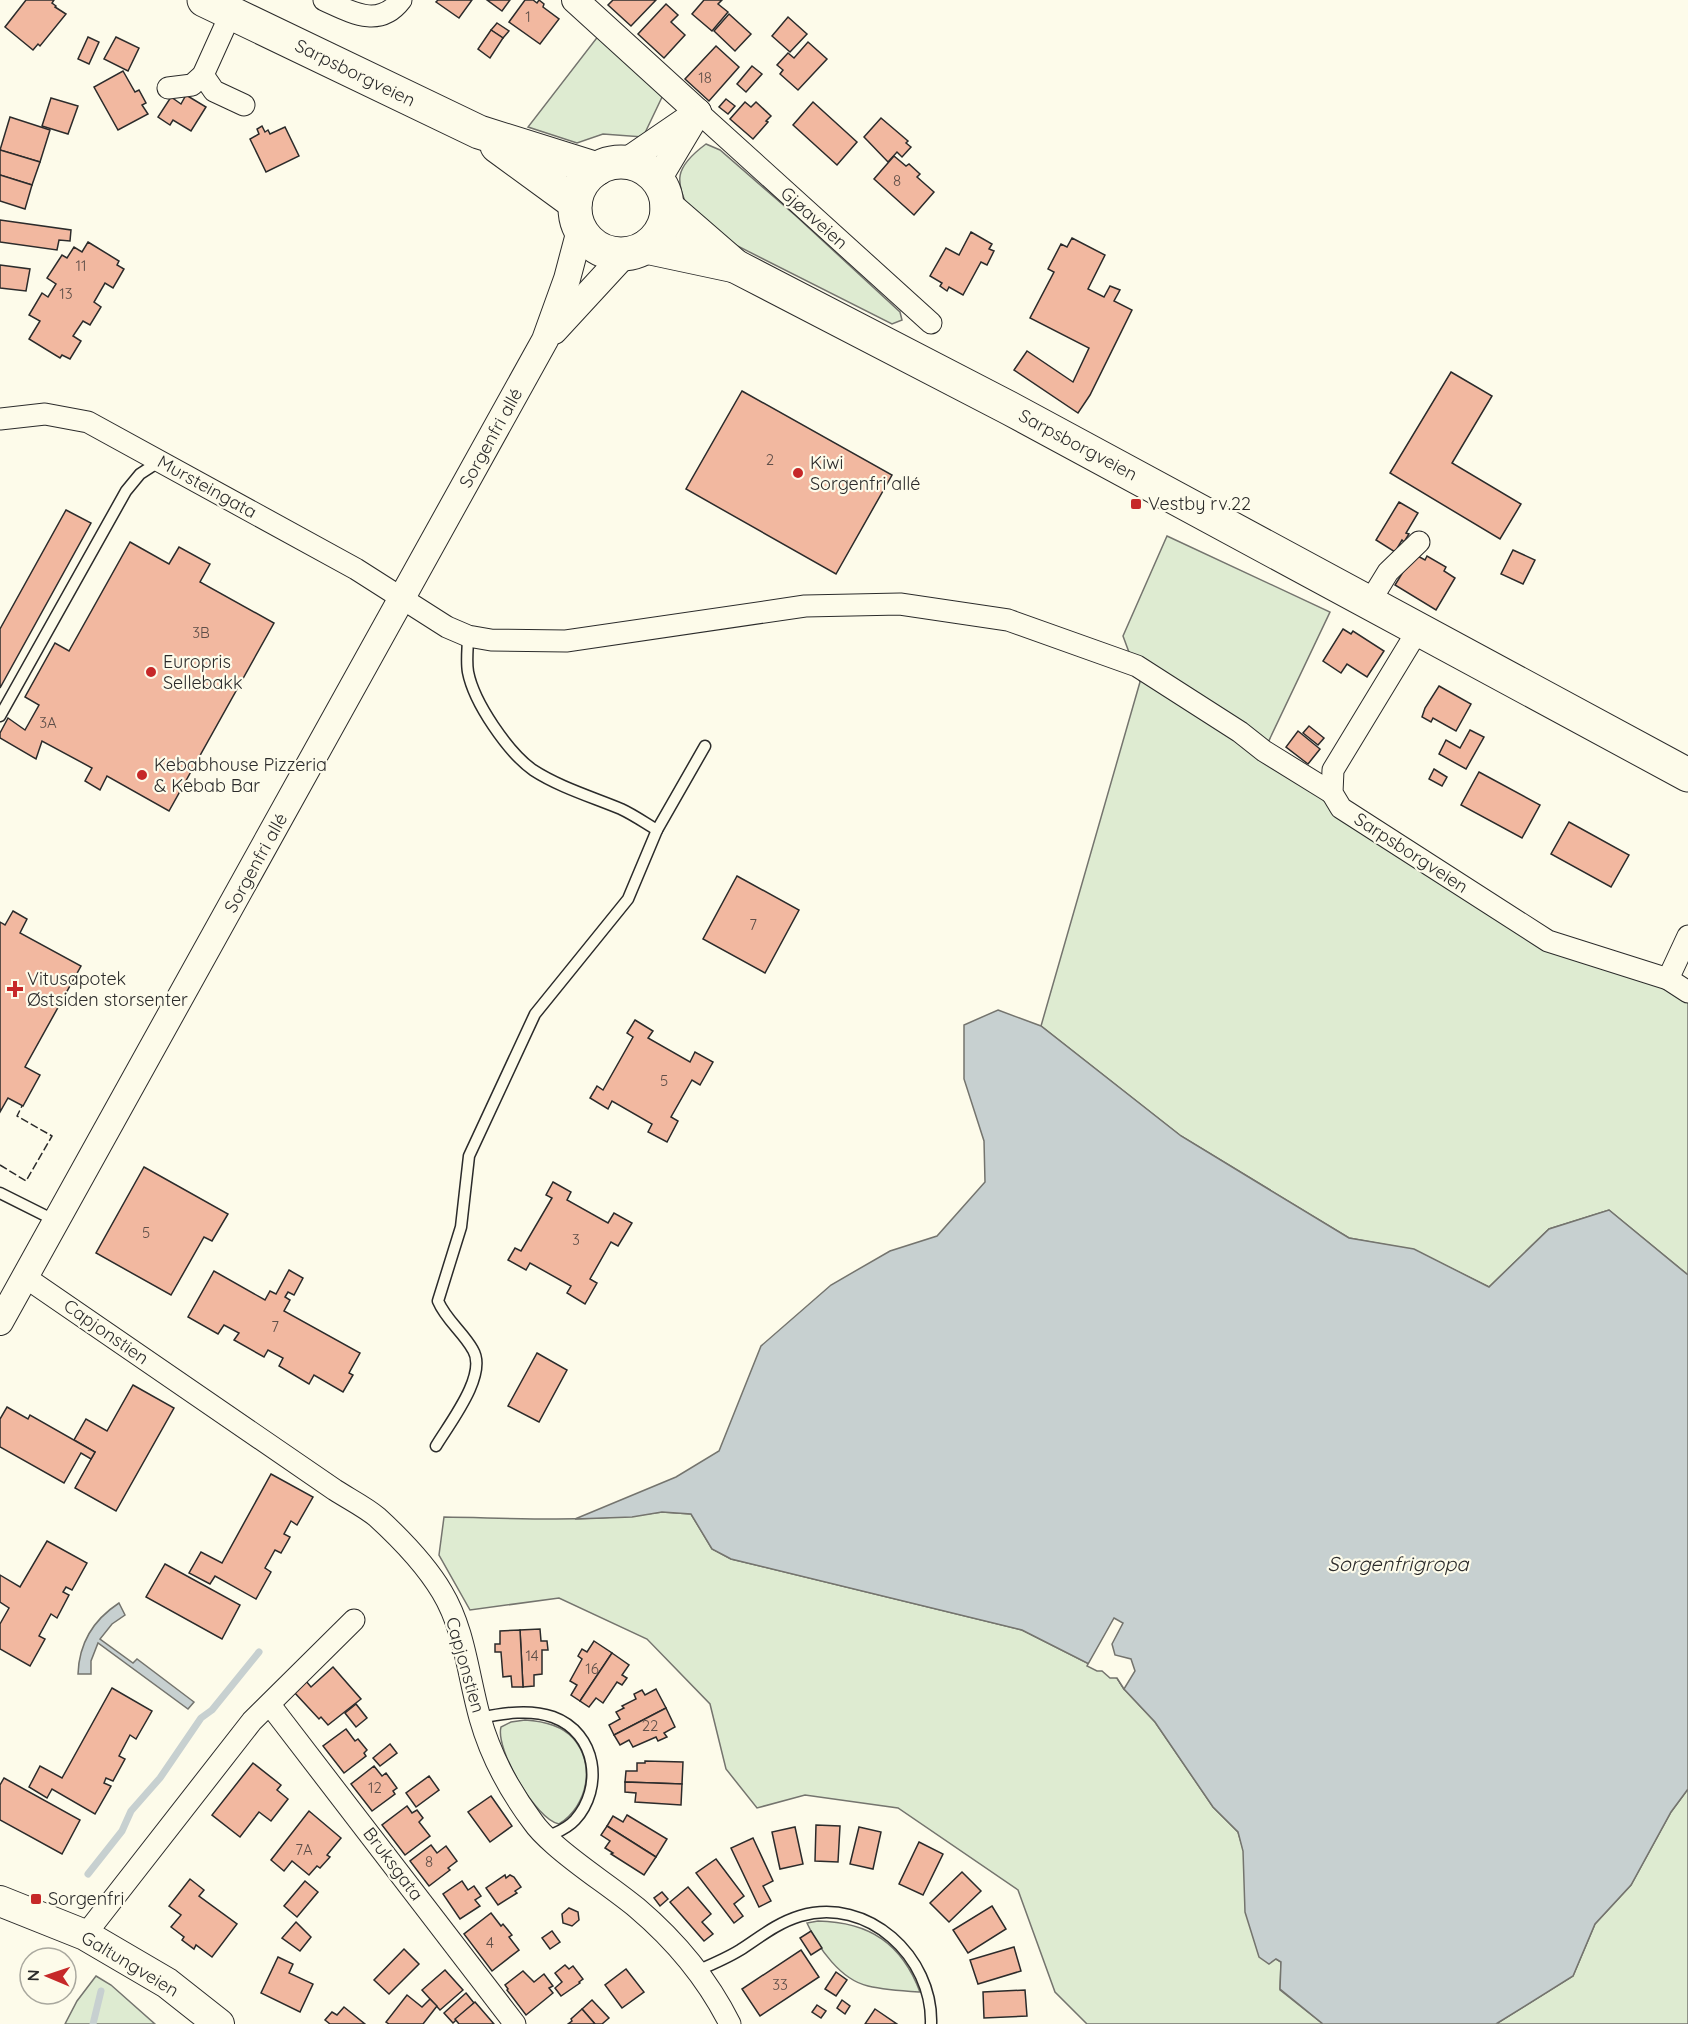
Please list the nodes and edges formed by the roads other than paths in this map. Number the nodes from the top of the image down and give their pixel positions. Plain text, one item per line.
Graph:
1 (324, 0) edge
2 (401, 0) edge
3 (575, 0) edge
4 (218, 7) edge
5 (203, 75) junction
6 (168, 88) dead end
7 (244, 105) dead end
8 (698, 112) junction
9 (479, 132) junction
10 (611, 166) junction
11 (662, 194) junction
12 (578, 217) junction
13 (635, 251) junction
14 (735, 266) junction
15 (930, 323) dead end
16 (546, 340) junction
17 (0, 419) edge
18 (161, 461) junction
19 (1419, 542) dead end
20 (402, 598) junction
21 (1369, 603) junction
22 (1418, 630) junction
23 (468, 636) junction
24 (0, 716) edge
25 (705, 746) dead end
26 (1688, 775) edge
27 (1332, 793) junction
28 (657, 830) junction
29 (1688, 936) edge
30 (1668, 980) junction
31 (1688, 992) edge
32 (0, 1193) edge
33 (56, 1221) junction
34 (25, 1277) junction
35 (0, 1322) edge
36 (436, 1446) dead end
37 (354, 1620) dead end
38 (270, 1705) junction
39 (480, 1718) junction
40 (547, 1837) junction
41 (0, 1901) edge
42 (85, 1935) junction
43 (699, 1970) junction
44 (219, 2024) edge
45 (515, 2024) edge
46 (730, 2024) edge
47 (931, 2024) edge

1 - 2 street
3 - 8 street, Gjøaveien
4 - 5 street, Sarpsborgveien
4 - 9 highway, Sarpsborgveien
5 - 6 street
5 - 7 street
8 - 10 street
8 - 11 street
8 - 15 street, Gjøaveien
9 - 10 highway, Sarpsborgveien
9 - 12 highway, Sarpsborgveien
10 - 11 highway
10 - 12 highway
11 - 13 highway
11 - 14 highway, Sarpsborgveien
12 - 13 highway
12 - 16 street
13 - 14 highway, Sarpsborgveien
13 - 16 street
14 - 21 highway, Sarpsborgveien
16 - 20 street, Sorgenfri allé
17 - 18 street, Mursteingata
18 - 20 street, Mursteingata
18 - 24 lane
19 - 21 street
20 - 23 street, Mursteingata
20 - 33 street, Sorgenfri allé
21 - 22 highway, Sarpsborgveien
22 - 26 highway, Sarpsborgveien
22 - 27 street
23 - 27 street, Sarpsborgveien
23 - 28 lane
25 - 28 lane
27 - 30 street, Sarpsborgveien
28 - 36 lane
29 - 30 street
30 - 31 street, Sarpsborgveien
32 - 33 lane
33 - 34 street, Sorgenfri allé
34 - 35 street, Sorgenfri allé
34 - 39 street, Capjonstien
37 - 38 street
38 - 42 street
38 - 45 street, Bruksgata
39 - 40 street, Capjonstien
39 - 40 lane
40 - 43 street, Capjonstien
41 - 42 main road, Galtungveien
42 - 44 main road, Galtungveien
43 - 46 street, Capjonstien
43 - 47 lane

